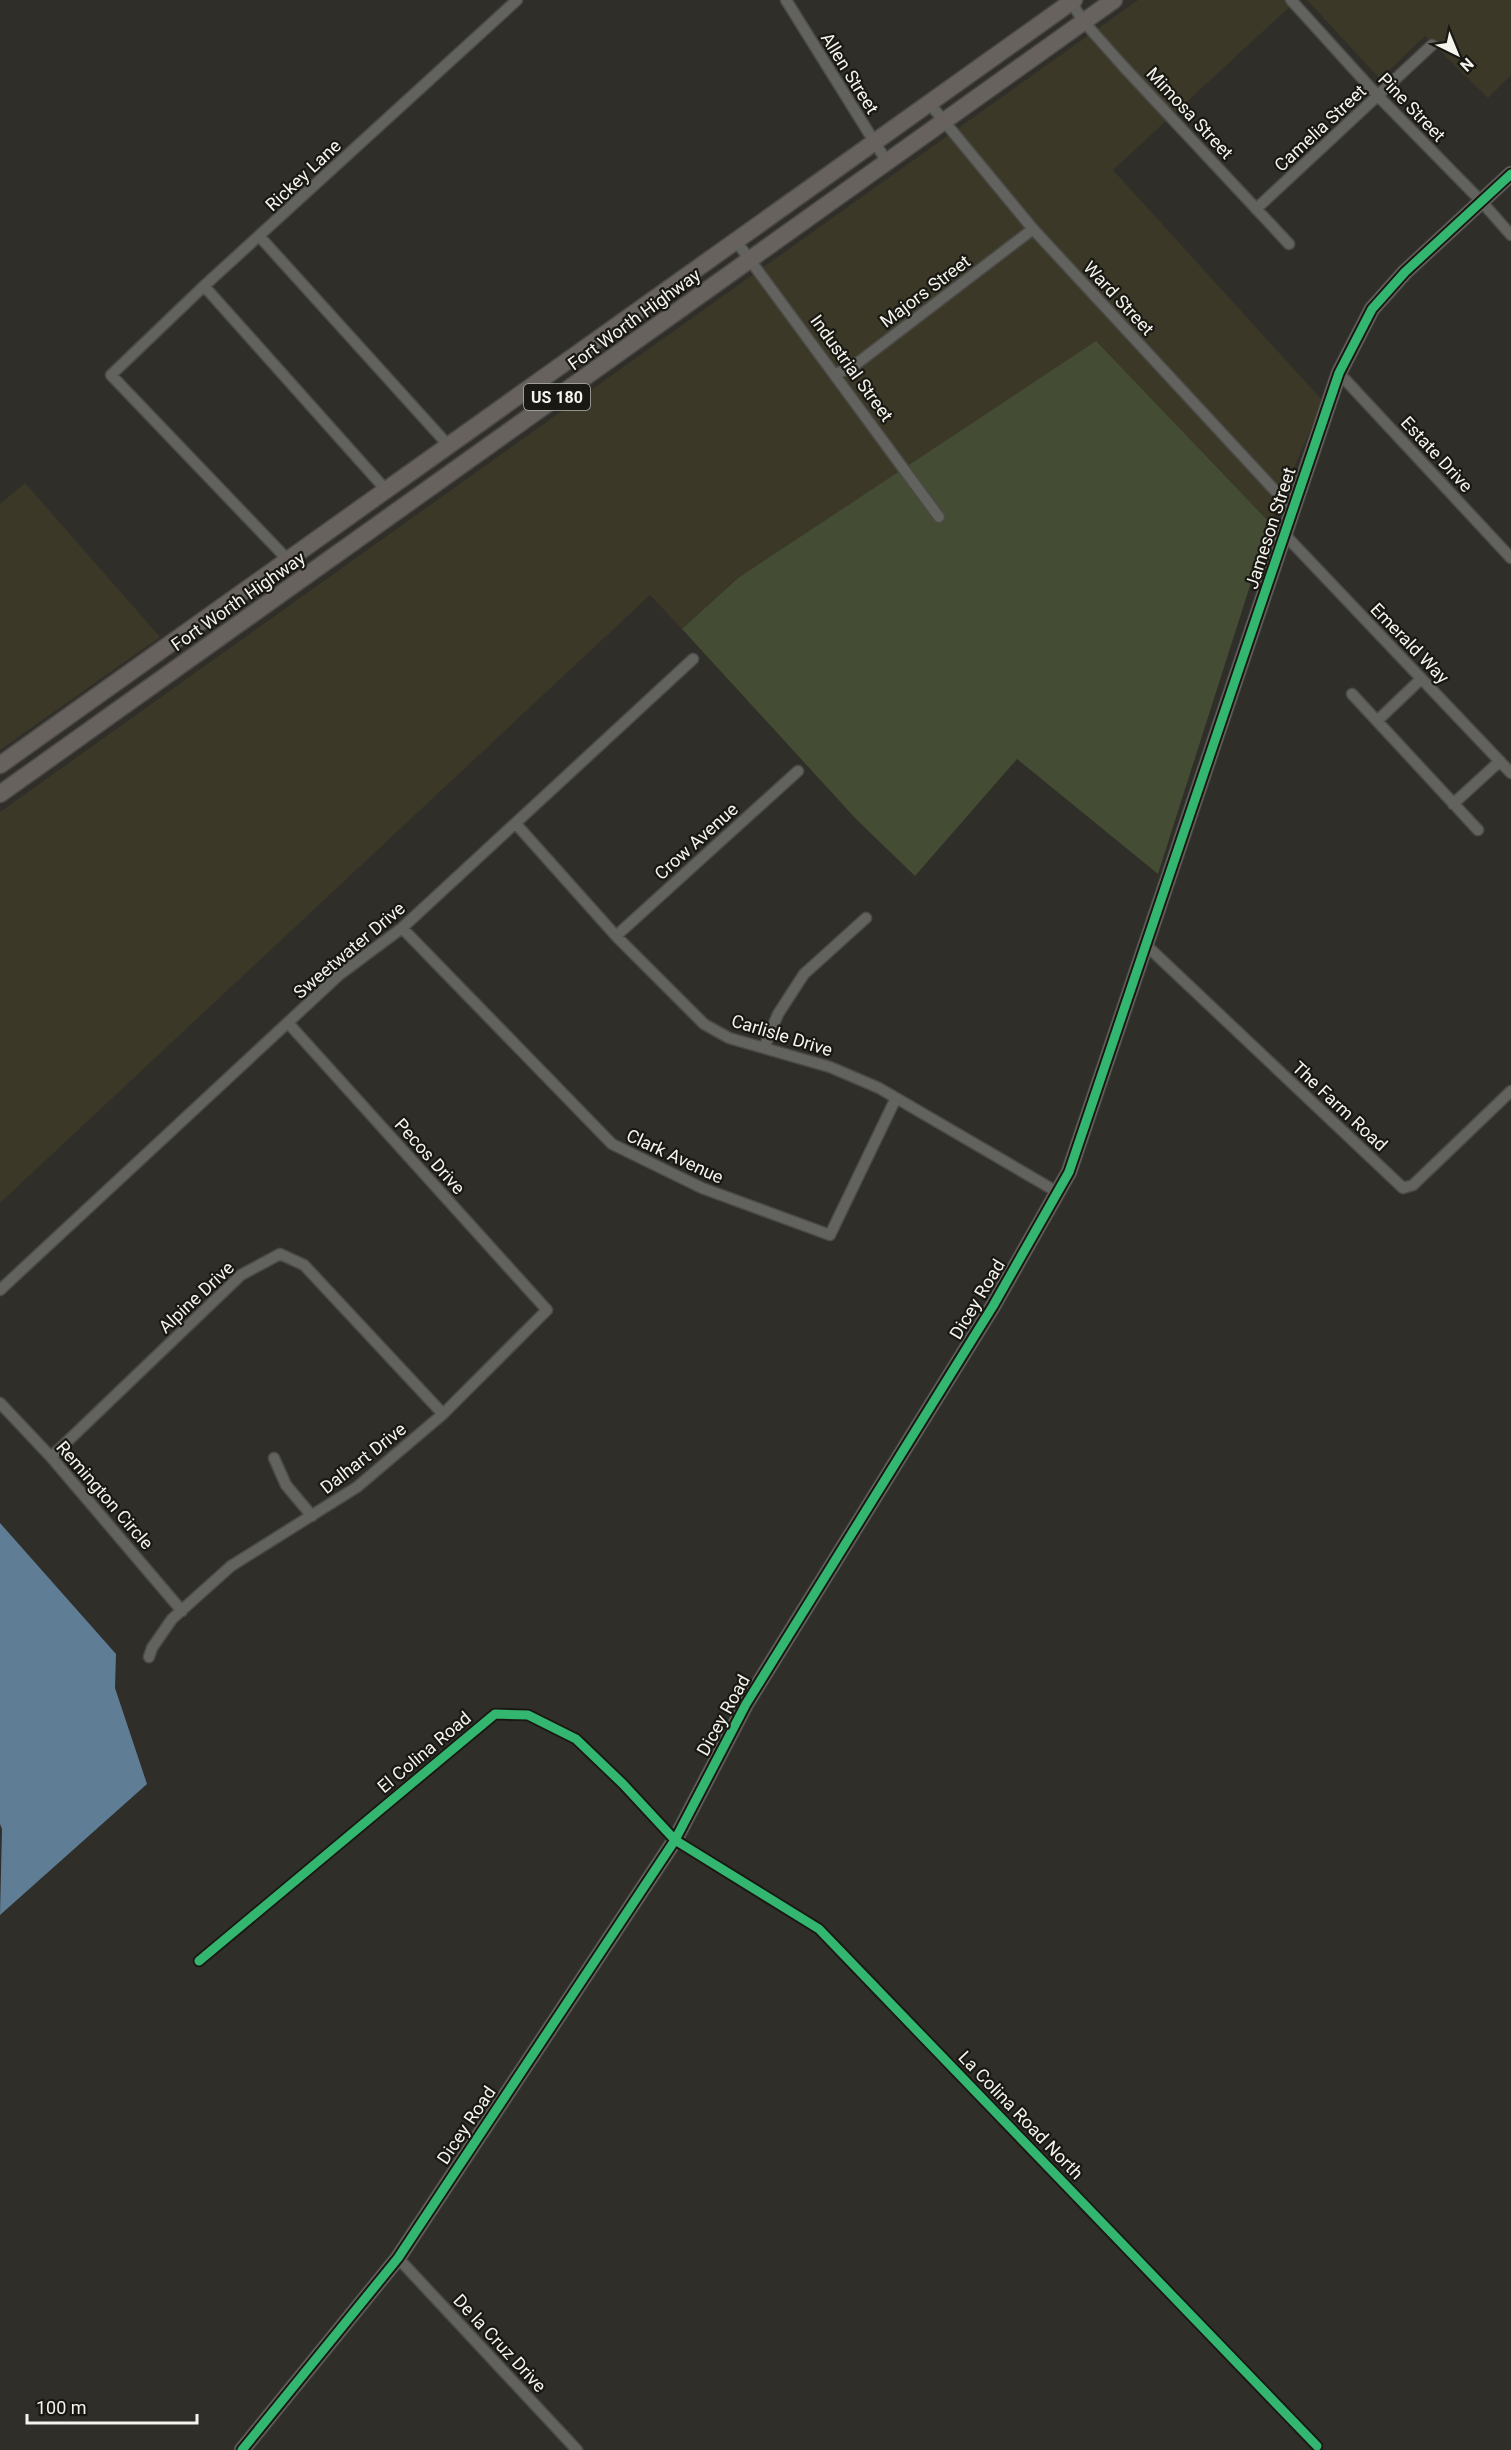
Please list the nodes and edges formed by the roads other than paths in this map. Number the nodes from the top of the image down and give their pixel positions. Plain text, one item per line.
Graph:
1 (517, 0) edge
2 (786, 0) edge
3 (1114, 0) edge
4 (1291, 0) edge
5 (1073, 1) edge
6 (1084, 22) junction
7 (1432, 45) dead end
8 (1378, 96) junction
9 (929, 103) junction
10 (944, 122) junction
11 (874, 142) junction
12 (887, 162) junction
13 (1511, 174) edge
14 (1481, 201) junction
15 (1256, 209) junction
16 (1033, 229) junction
17 (1511, 235) edge
18 (260, 237) junction
19 (736, 241) junction
20 (1289, 244) dead end
21 (751, 259) junction
22 (204, 286) junction
23 (1339, 373) junction
24 (835, 374) junction
25 (512, 400) junction
26 (526, 419) junction
27 (449, 446) junction
28 (386, 490) junction
29 (1292, 509) junction
30 (939, 517) dead end
31 (340, 523) junction
32 (1285, 535) junction
33 (353, 543) junction
34 (1511, 558) edge
35 (288, 560) junction
36 (693, 659) dead end
37 (1421, 679) junction
38 (1352, 694) dead end
39 (1377, 721) junction
40 (46, 733) junction
41 (60, 751) junction
42 (1500, 761) junction
43 (0, 765) edge
44 (798, 771) dead end
45 (1511, 773) edge
46 (0, 794) edge
47 (1453, 804) junction
48 (516, 824) junction
49 (1478, 830) dead end
50 (866, 918) dead end
51 (402, 928) junction
52 (616, 936) junction
53 (1147, 945) junction
54 (289, 1024) junction
55 (764, 1048) junction
56 (1511, 1091) edge
57 (896, 1098) junction
58 (1059, 1193) junction
59 (0, 1290) edge
60 (547, 1310) joint
61 (0, 1403) edge
62 (443, 1414) junction
63 (51, 1457) junction
64 (274, 1458) dead end
65 (312, 1516) junction
66 (182, 1611) junction
67 (149, 1657) dead end
68 (675, 1840) junction
69 (199, 1961) dead end
70 (398, 2258) junction
71 (1317, 2446) dead end
72 (242, 2450) edge
73 (577, 2450) edge

1 - 18 street, Rickey Lane
2 - 11 street, Allen Street
3 - 6 main road, Fort Worth Highway / US 180
4 - 8 street, Pine Street
5 - 6 street, Mimosa Street
5 - 9 main road, Fort Worth Highway / US 180
6 - 10 main road, Fort Worth Highway / US 180
6 - 15 street, Mimosa Street
7 - 8 street, Camelia Street
8 - 14 street, Pine Street
8 - 15 street, Camelia Street
9 - 10 street, Ward Street
9 - 11 main road, Fort Worth Highway / US 180
10 - 12 main road, Fort Worth Highway / US 180
10 - 16 street, Ward Street
11 - 12 street, Allen Street
11 - 19 main road, Fort Worth Highway / US 180
12 - 21 main road, Fort Worth Highway / US 180
13 - 14 street, Jameson Street
14 - 17 street, Pine Street
14 - 23 street, Jameson Street
15 - 20 street, Mimosa Street
16 - 24 street, Majors Street
16 - 29 street, Ward Street
18 - 22 street, Rickey Lane
18 - 27 street
19 - 21 street, Industrial Street
19 - 25 main road, Fort Worth Highway / US 180
21 - 24 street, Industrial Street
21 - 26 main road, Fort Worth Highway / US 180
22 - 28 street
22 - 35 street, Rickey Lane
23 - 29 street, Jameson Street
23 - 34 street, Estate Drive
24 - 30 street, Industrial Street
25 - 26 main road
25 - 27 main road, Fort Worth Highway / US 180
26 - 33 main road, Fort Worth Highway / US 180
27 - 28 main road, Fort Worth Highway / US 180
28 - 31 main road, Fort Worth Highway / US 180
29 - 32 street, Jameson Street
31 - 33 main road
31 - 35 main road, Fort Worth Highway / US 180
32 - 37 street, Emerald Way
32 - 53 street, Jameson Street
33 - 41 main road, Fort Worth Highway / US 180
35 - 40 main road, Fort Worth Highway / US 180
36 - 48 street, Sweetwater Drive
37 - 39 street
37 - 42 street, Emerald Way
38 - 39 street
39 - 47 street
40 - 41 main road
40 - 43 main road, Fort Worth Highway / US 180
41 - 46 main road, Fort Worth Highway / US 180
42 - 45 street, Emerald Way
42 - 47 street
44 - 52 street, Crow Avenue
47 - 49 street
48 - 51 street, Sweetwater Drive
48 - 52 street, Carlisle Drive
50 - 55 street
51 - 54 street, Sweetwater Drive
51 - 57 street, Clark Avenue
52 - 55 street, Carlisle Drive
53 - 56 street, The Farm Road
53 - 58 street, Dicey Road
54 - 59 street, Sweetwater Drive
54 - 60 street, Pecos Drive
55 - 57 street, Carlisle Drive
57 - 58 street, Carlisle Drive
58 - 68 street, Dicey Road
60 - 62 street, Dalhart Drive
61 - 63 street, Remington Circle
62 - 63 street, Alpine Drive
62 - 65 street, Dalhart Drive
63 - 66 street, Remington Circle
64 - 65 street
65 - 66 street, Dalhart Drive
66 - 67 street, Dalhart Drive
68 - 69 street, El Colina Road
68 - 70 street, Dicey Road
68 - 71 street, La Colina Road North
70 - 72 street, Dicey Road
70 - 73 street, De la Cruz Drive

